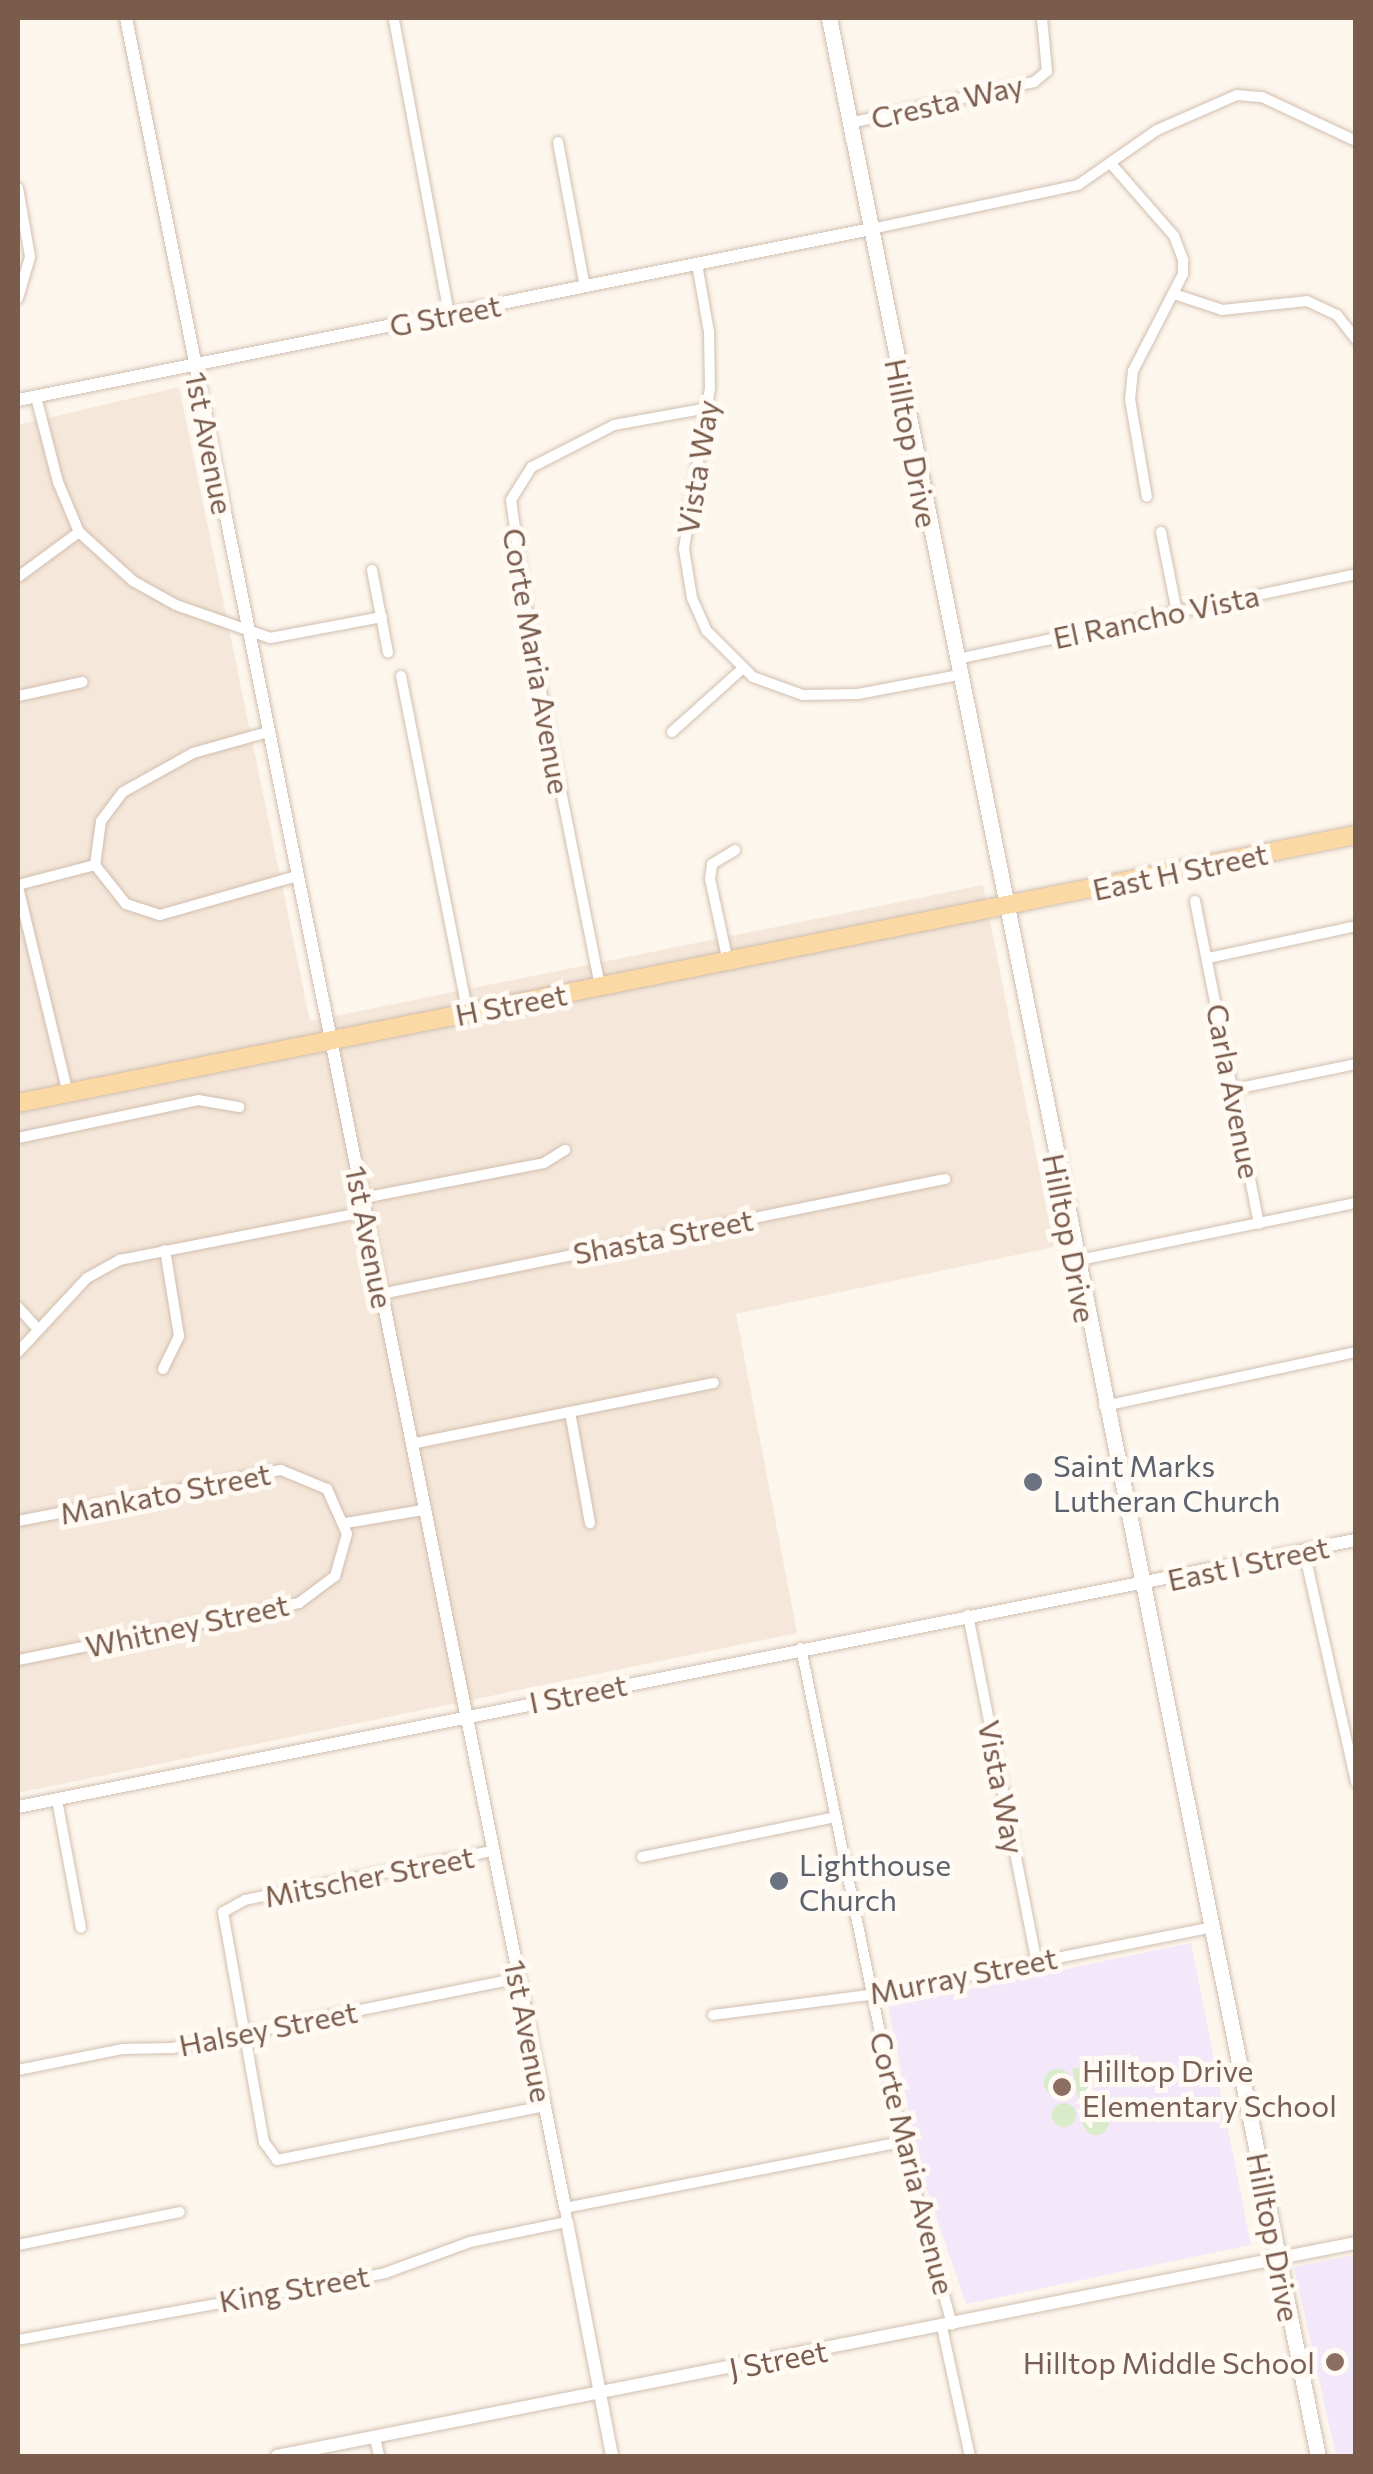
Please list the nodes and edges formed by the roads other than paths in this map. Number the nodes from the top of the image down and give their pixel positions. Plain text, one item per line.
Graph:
1 (126, 18) edge
2 (829, 18) edge
3 (1042, 18) edge
4 (394, 20) dead end
5 (850, 123) junction
6 (1356, 141) edge
7 (558, 142) dead end
8 (1113, 166) junction
9 (18, 188) edge
10 (871, 229) junction
11 (696, 264) junction
12 (585, 287) junction
13 (1174, 294) junction
14 (18, 298) edge
15 (450, 314) junction
16 (1356, 339) edge
17 (194, 366) junction
18 (36, 396) junction
19 (18, 400) edge
20 (708, 408) junction
21 (1146, 497) dead end
22 (80, 532) junction
23 (1161, 532) dead end
24 (372, 570) dead end
25 (1356, 574) edge
26 (18, 577) edge
27 (1177, 612) junction
28 (382, 617) junction
29 (247, 630) junction
30 (388, 652) dead end
31 (958, 667) junction
32 (742, 669) junction
33 (401, 676) dead end
34 (83, 682) dead end
35 (18, 696) edge
36 (268, 732) junction
37 (672, 732) dead end
38 (1356, 835) edge
39 (735, 850) dead end
40 (95, 865) junction
41 (297, 876) junction
42 (18, 886) edge
43 (1195, 901) dead end
44 (1004, 906) junction
45 (1356, 926) edge
46 (1208, 958) junction
47 (728, 962) junction
48 (600, 986) junction
49 (468, 1012) junction
50 (330, 1040) junction
51 (1356, 1064) edge
52 (1235, 1089) junction
53 (68, 1093) junction
54 (18, 1104) edge
55 (239, 1107) dead end
56 (18, 1138) edge
57 (565, 1150) dead end
58 (946, 1179) dead end
59 (1356, 1203) edge
60 (364, 1205) junction
61 (1259, 1224) junction
62 (165, 1250) junction
63 (1074, 1262) junction
64 (381, 1294) junction
65 (18, 1307) edge
66 (38, 1329) junction
67 (18, 1352) edge
68 (1356, 1352) edge
69 (163, 1369) dead end
70 (714, 1383) dead end
71 (1103, 1406) junction
72 (570, 1412) junction
73 (411, 1444) junction
74 (423, 1510) junction
75 (18, 1521) edge
76 (590, 1523) dead end
77 (346, 1524) junction
78 (1356, 1540) edge
79 (1304, 1551) junction
80 (1140, 1584) junction
81 (968, 1615) junction
82 (801, 1648) junction
83 (18, 1660) edge
84 (466, 1716) junction
85 (1356, 1782) edge
86 (57, 1800) junction
87 (18, 1808) edge
88 (835, 1817) junction
89 (492, 1851) junction
90 (642, 1857) dead end
91 (1212, 1927) junction
92 (81, 1928) dead end
93 (1036, 1959) junction
94 (518, 1978) junction
95 (870, 1995) junction
96 (713, 2015) dead end
97 (243, 2033) junction
98 (18, 2070) edge
99 (544, 2106) junction
100 (902, 2142) junction
101 (180, 2212) dead end
102 (566, 2215) junction
103 (1356, 2243) edge
104 (18, 2246) edge
105 (1279, 2259) junction
106 (947, 2326) junction
107 (18, 2340) edge
108 (600, 2393) junction
109 (375, 2438) junction
110 (277, 2456) edge
111 (379, 2456) edge
112 (612, 2456) edge
113 (970, 2456) edge
114 (1318, 2456) edge

1 - 17 street, 1st Avenue
2 - 5 main road, Hilltop Drive
3 - 5 street, Cresta Way
4 - 15 street
5 - 10 main road, Hilltop Drive
6 - 8 street
7 - 12 street
8 - 10 street
8 - 13 street
9 - 14 street
10 - 11 street, G Street
10 - 31 main road, Hilltop Drive
11 - 12 street, G Street
11 - 20 street, Vista Way
12 - 15 street, G Street
13 - 16 street
13 - 21 street
15 - 17 street, G Street
17 - 18 street, G Street
17 - 29 street, 1st Avenue
18 - 19 street, G Street
18 - 22 street
20 - 32 street, Vista Way
20 - 48 street, Corte Maria Avenue
22 - 26 street
22 - 29 street
23 - 27 street
24 - 28 street
25 - 27 street, El Rancho Vista
27 - 31 street, El Rancho Vista
28 - 29 street
28 - 30 street
29 - 36 street, 1st Avenue
31 - 32 street, Vista Way
31 - 44 main road, Hilltop Drive
32 - 37 street
33 - 49 street
34 - 35 street
36 - 40 street
36 - 41 street, 1st Avenue
38 - 44 main road, East H Street
39 - 47 street
40 - 41 street
40 - 42 street
41 - 50 street, 1st Avenue
42 - 53 street
43 - 46 street, Carla Avenue
44 - 47 main road, H Street
44 - 63 main road, Hilltop Drive
45 - 46 street
46 - 52 street, Carla Avenue
47 - 48 main road, H Street
48 - 49 main road, H Street
49 - 50 main road, H Street
50 - 53 main road, H Street
50 - 60 street, 1st Avenue
51 - 52 street
52 - 61 street, Carla Avenue
53 - 54 main road, H Street
55 - 56 street
57 - 60 street
58 - 64 street, Shasta Street
59 - 61 street
60 - 62 street
60 - 64 street, 1st Avenue
61 - 63 street
62 - 66 street
62 - 69 street
63 - 71 main road, Hilltop Drive
64 - 73 street, 1st Avenue
65 - 66 street
66 - 67 street
68 - 71 street
70 - 72 street
71 - 80 main road, Hilltop Drive
72 - 73 street
72 - 76 street
73 - 74 street, 1st Avenue
74 - 77 street
74 - 84 street, 1st Avenue
75 - 77 street, Mankato Street
77 - 83 street, Whitney Street
78 - 79 street, East I Street
79 - 80 street, East I Street
79 - 85 street
80 - 81 street, I Street
80 - 91 main road, Hilltop Drive
81 - 82 street, I Street
81 - 93 street, Vista Way
82 - 84 street, I Street
82 - 88 street, Corte Maria Avenue
84 - 86 street, I Street
84 - 89 street, 1st Avenue
86 - 87 street, I Street
86 - 92 street
88 - 90 street
88 - 95 street, Corte Maria Avenue
89 - 94 street, 1st Avenue
89 - 97 street, Mitscher Street
91 - 93 street, Murray Street
91 - 105 main road, Hilltop Drive
93 - 95 street, Murray Street
94 - 97 street, Halsey Street
94 - 99 street, 1st Avenue
95 - 96 street, Murray Street
95 - 100 street, Corte Maria Avenue
97 - 98 street, Halsey Street
97 - 99 street
99 - 102 street, 1st Avenue
100 - 102 street, King Street
100 - 106 street, Corte Maria Avenue
101 - 104 street
102 - 107 street, King Street
102 - 108 street, 1st Avenue
103 - 105 street, J Street
105 - 106 street, J Street
105 - 114 main road, Hilltop Drive
106 - 108 street, J Street
106 - 113 street, Corte Maria Avenue
108 - 109 street, J Street
108 - 112 street, 1st Avenue
109 - 110 street, J Street
109 - 111 street

